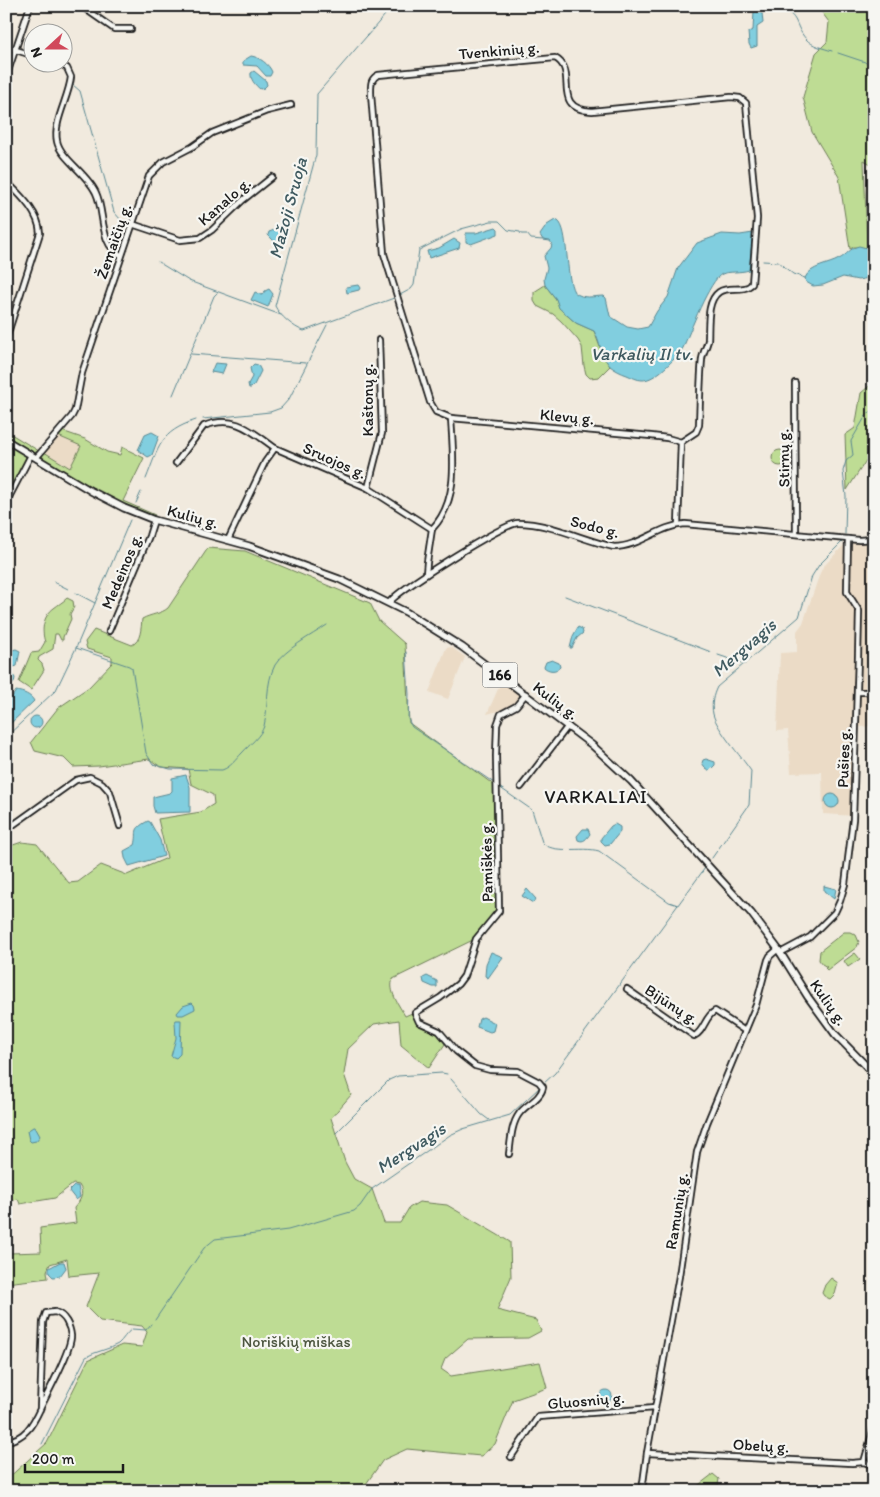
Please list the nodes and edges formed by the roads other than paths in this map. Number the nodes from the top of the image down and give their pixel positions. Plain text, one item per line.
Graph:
1 (30, 6) edge
2 (81, 6) edge
3 (131, 29) dead end
4 (6, 47) edge
5 (16, 50) junction
6 (22, 52) edge
7 (69, 72) edge
8 (6, 77) edge
9 (291, 105) dead end
10 (272, 176) dead end
11 (6, 181) edge
12 (132, 224) junction
13 (121, 256) junction
14 (6, 339) edge
15 (379, 340) dead end
16 (795, 383) dead end
17 (451, 418) junction
18 (6, 440) edge
19 (681, 442) junction
20 (275, 448) junction
21 (34, 457) junction
22 (176, 464) dead end
23 (368, 488) junction
24 (6, 503) edge
25 (154, 520) junction
26 (678, 525) junction
27 (432, 529) junction
28 (796, 533) junction
29 (874, 538) edge
30 (848, 539) junction
31 (228, 540) junction
32 (426, 574) junction
33 (389, 603) junction
34 (110, 631) dead end
35 (858, 692) junction
36 (874, 692) edge
37 (526, 694) junction
38 (568, 726) junction
39 (521, 787) dead end
40 (120, 826) dead end
41 (6, 830) edge
42 (779, 951) junction
43 (627, 989) dead end
44 (745, 1032) junction
45 (874, 1074) edge
46 (509, 1154) dead end
47 (655, 1408) junction
48 (40, 1409) junction
49 (874, 1427) edge
50 (6, 1441) edge
51 (647, 1452) junction
52 (511, 1457) dead end
53 (864, 1462) junction
54 (874, 1466) edge
55 (640, 1491) edge

1 - 5 street
2 - 3 street
4 - 5 street
5 - 6 street
5 - 8 street
7 - 13 street
9 - 12 street, Žemaičių g.
10 - 12 street, Kanalo g.
11 - 14 street
12 - 13 street, Žemaičių g.
13 - 21 street, Žemaičių g.
15 - 23 street, Kaštonų g.
16 - 28 street, Stirnų g.
17 - 19 street, Klevų g.
17 - 19 street, Tvenkinių g.
17 - 27 street
18 - 21 main road, Kulių g. / 166
19 - 26 street
20 - 22 street, Sruojos g.
20 - 23 street, Sruojos g.
20 - 31 street
21 - 24 street, Žemaičių g.
21 - 25 main road, Kulių g. / 166
23 - 27 street, Sruojos g.
25 - 31 main road, Kulių g. / 166
25 - 34 street, Medeinos g.
26 - 28 street, Sodo g.
26 - 32 street, Sodo g.
27 - 32 street
28 - 30 street, Sodo g.
29 - 30 street, Sodo g.
30 - 35 street, Pušies g.
31 - 33 main road, Kulių g. / 166
32 - 33 street, Sodo g.
33 - 37 main road, Kulių g. / 166
35 - 36 street
35 - 42 street, Pušies g.
37 - 38 main road, Kulių g. / 166
37 - 46 street, Pamiškės g.
38 - 39 street
38 - 42 main road, Kulių g. / 166
40 - 41 street
42 - 44 street, Ramunių g.
42 - 45 main road, Kulių g. / 166
43 - 44 street, Bijūnų g.
44 - 47 street, Ramunių g.
47 - 51 street, Ramunių g.
47 - 52 street, Gluosnių g.
48 - 48 street
48 - 50 street
49 - 53 street
51 - 53 street, Obelų g.
51 - 55 street, Ramunių g.
53 - 54 street, Obelų g.

